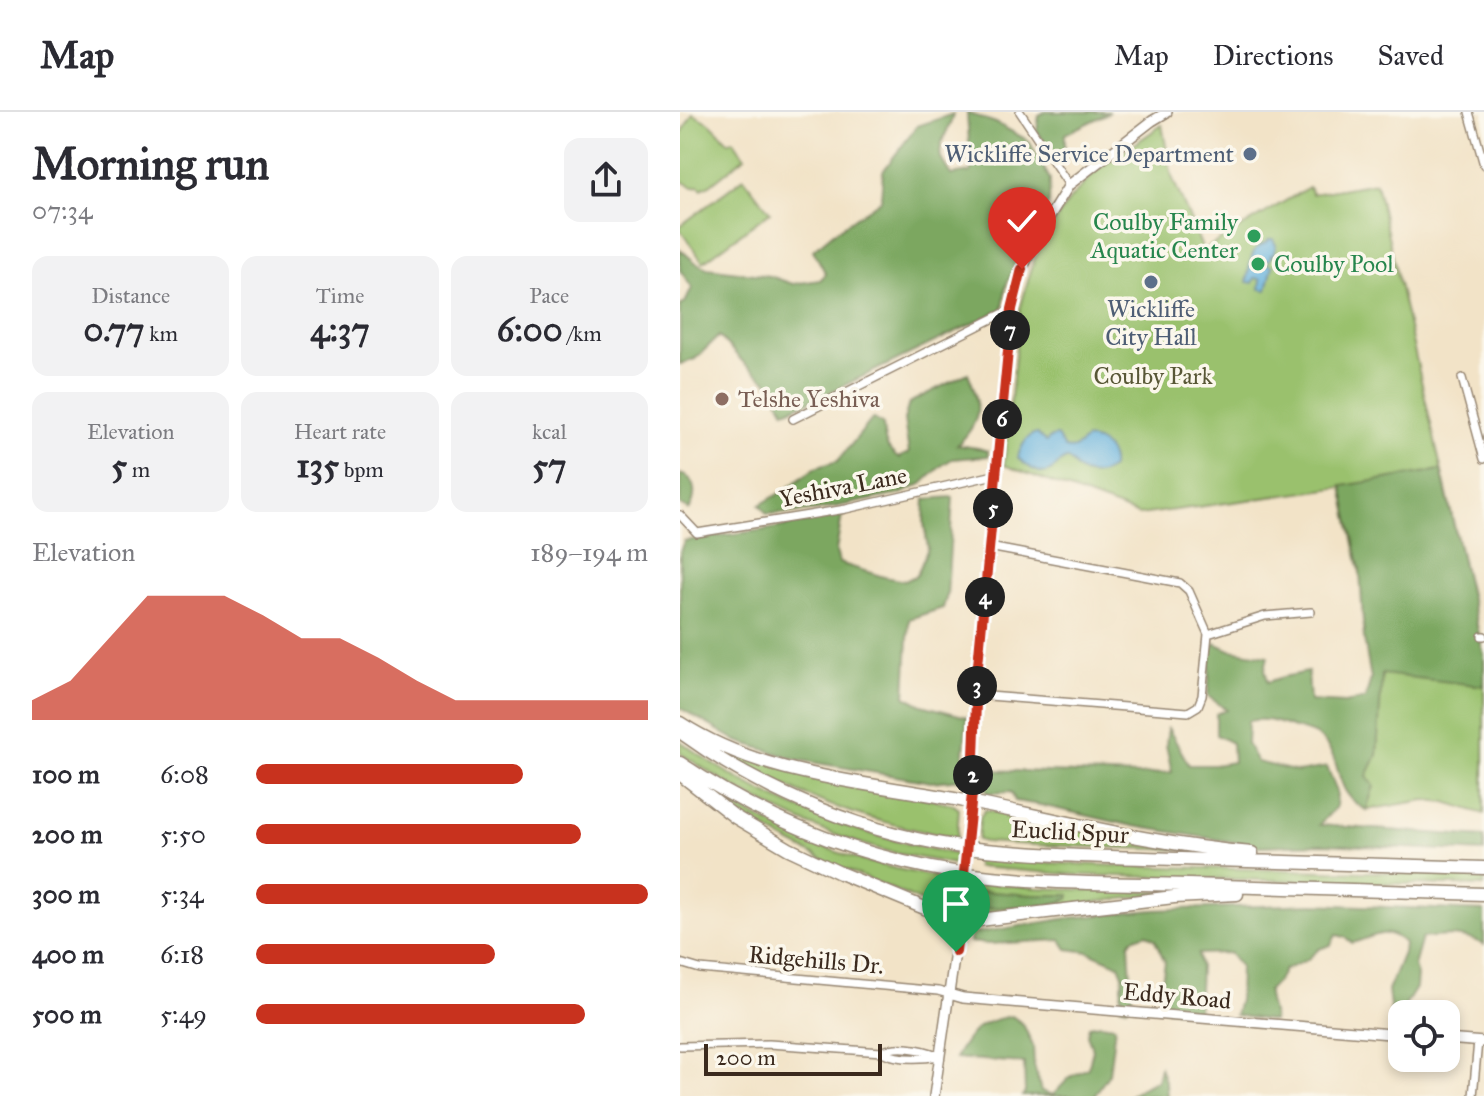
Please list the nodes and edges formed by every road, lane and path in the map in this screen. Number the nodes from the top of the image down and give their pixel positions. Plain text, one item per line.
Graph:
1 (1020, 112) edge
2 (1167, 112) edge
3 (1469, 112) edge
4 (1484, 165) edge
5 (1069, 185) junction
6 (1012, 309) junction
7 (1462, 378) dead end
8 (793, 419) dead end
9 (1483, 454) edge
10 (996, 477) junction
11 (680, 515) edge
12 (989, 547) junction
13 (1311, 612) dead end
14 (1208, 634) junction
15 (976, 695) junction
16 (680, 723) edge
17 (680, 732) edge
18 (680, 763) edge
19 (680, 774) edge
20 (971, 802) junction
21 (1310, 863) junction
22 (1484, 868) edge
23 (1342, 890) junction
24 (1484, 894) edge
25 (960, 921) junction
26 (680, 963) edge
27 (949, 994) junction
28 (1388, 1034) edge
29 (1460, 1040) edge
30 (1481, 1042) edge
31 (680, 1046) edge
32 (940, 1056) junction
33 (934, 1096) edge
34 (1473, 1096) edge

1 - 5 street
2 - 5 main road
3 - 4 street
5 - 6 main road
6 - 8 street
6 - 10 main road
7 - 9 street
10 - 11 street, Yeshiva Lane
10 - 12 main road
12 - 14 street
12 - 15 main road
13 - 14 street
14 - 15 street
15 - 20 main road
16 - 20 highway
17 - 21 highway, Euclid Spur
18 - 23 highway, Euclid Spur
19 - 25 highway
20 - 21 highway
20 - 25 main road, bridge
21 - 22 highway, Euclid Spur
23 - 24 highway, Euclid Spur
23 - 25 highway
25 - 27 main road
26 - 27 street, Ridgehills Dr.
27 - 28 main road, Eddy Road
27 - 32 main road
29 - 30 main road
30 - 34 street
31 - 32 street
32 - 33 main road

